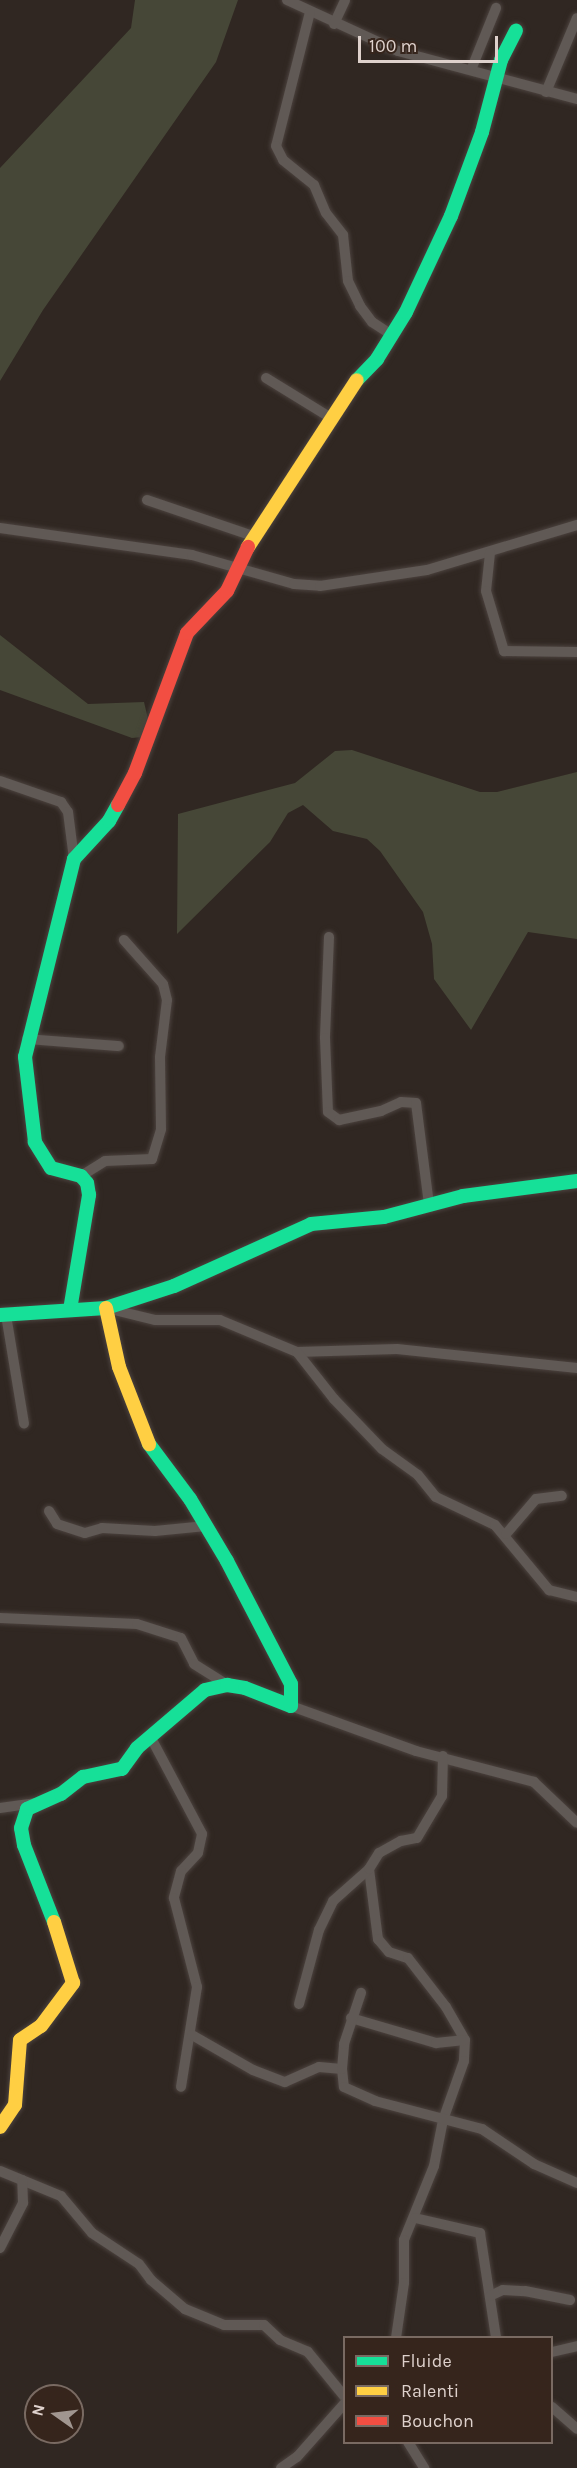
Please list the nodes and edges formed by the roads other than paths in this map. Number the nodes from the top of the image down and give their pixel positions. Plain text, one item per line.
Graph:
1 (287, 0) edge
2 (345, 0) edge
3 (495, 8) dead end
4 (310, 12) junction
5 (577, 18) edge
6 (334, 24) junction
7 (516, 31) dead end
8 (471, 70) junction
9 (498, 80) junction
10 (546, 92) junction
11 (577, 99) edge
12 (392, 336) junction
13 (266, 378) dead end
14 (331, 418) junction
15 (147, 500) dead end
16 (577, 525) edge
17 (0, 528) edge
18 (253, 536) junction
19 (490, 553) junction
20 (237, 567) junction
21 (577, 652) edge
22 (0, 781) edge
23 (74, 859) junction
24 (330, 937) dead end
25 (124, 940) dead end
26 (27, 1039) junction
27 (119, 1046) dead end
28 (81, 1176) junction
29 (577, 1181) edge
30 (429, 1204) junction
31 (106, 1308) junction
32 (70, 1310) junction
33 (3, 1315) edge
34 (297, 1352) junction
35 (577, 1368) edge
36 (24, 1424) dead end
37 (562, 1496) dead end
38 (49, 1511) dead end
39 (206, 1526) junction
40 (506, 1534) junction
41 (577, 1597) edge
42 (0, 1618) edge
43 (227, 1685) junction
44 (291, 1706) junction
45 (150, 1736) junction
46 (443, 1756) junction
47 (35, 1803) junction
48 (0, 1808) edge
49 (577, 1823) edge
50 (369, 1869) junction
51 (361, 1993) dead end
52 (299, 2004) dead end
53 (351, 2018) junction
54 (192, 2035) junction
55 (465, 2040) junction
56 (342, 2069) junction
57 (181, 2087) dead end
58 (443, 2120) junction
59 (0, 2127) edge
60 (0, 2159) edge
61 (3, 2171) edge
62 (22, 2180) junction
63 (577, 2183) edge
64 (415, 2218) junction
65 (0, 2248) edge
66 (490, 2296) junction
67 (570, 2300) dead end
68 (396, 2336) edge
69 (496, 2336) edge
70 (577, 2346) edge
71 (553, 2352) edge
72 (343, 2394) edge
73 (343, 2406) edge
74 (553, 2408) edge
75 (577, 2429) edge
76 (413, 2444) edge
77 (281, 2468) edge
78 (424, 2468) edge

1 - 4 street
2 - 6 street
3 - 8 street
4 - 6 street
4 - 12 street
5 - 10 street
6 - 8 street
7 - 9 street
8 - 9 street
9 - 10 street
9 - 12 street
10 - 11 street
12 - 14 street
13 - 14 street
14 - 18 street
15 - 18 street
16 - 19 street
17 - 20 street
18 - 20 street
19 - 20 street
19 - 21 street
20 - 23 street
22 - 23 street
23 - 26 street
24 - 30 street
25 - 28 street
26 - 27 street
26 - 28 street
28 - 32 street
29 - 30 street
30 - 31 street
31 - 32 street
31 - 34 street
31 - 39 street
32 - 33 street
33 - 36 street
34 - 35 street
34 - 40 street
37 - 40 street
38 - 39 street
39 - 44 street
40 - 41 street
42 - 43 street
43 - 44 street
43 - 45 street
44 - 46 street
45 - 47 street
45 - 54 street
46 - 49 street
46 - 50 street
47 - 48 street
47 - 59 street
50 - 52 street
50 - 55 street
51 - 53 street
53 - 55 street
53 - 56 street
54 - 56 street
54 - 57 street
55 - 58 street
56 - 58 street
58 - 63 street
58 - 64 street
60 - 61 street
61 - 62 street
62 - 65 street
62 - 72 street
64 - 66 street
64 - 68 street
66 - 67 street
66 - 69 street
70 - 71 street
73 - 77 street
74 - 75 street
76 - 78 street

